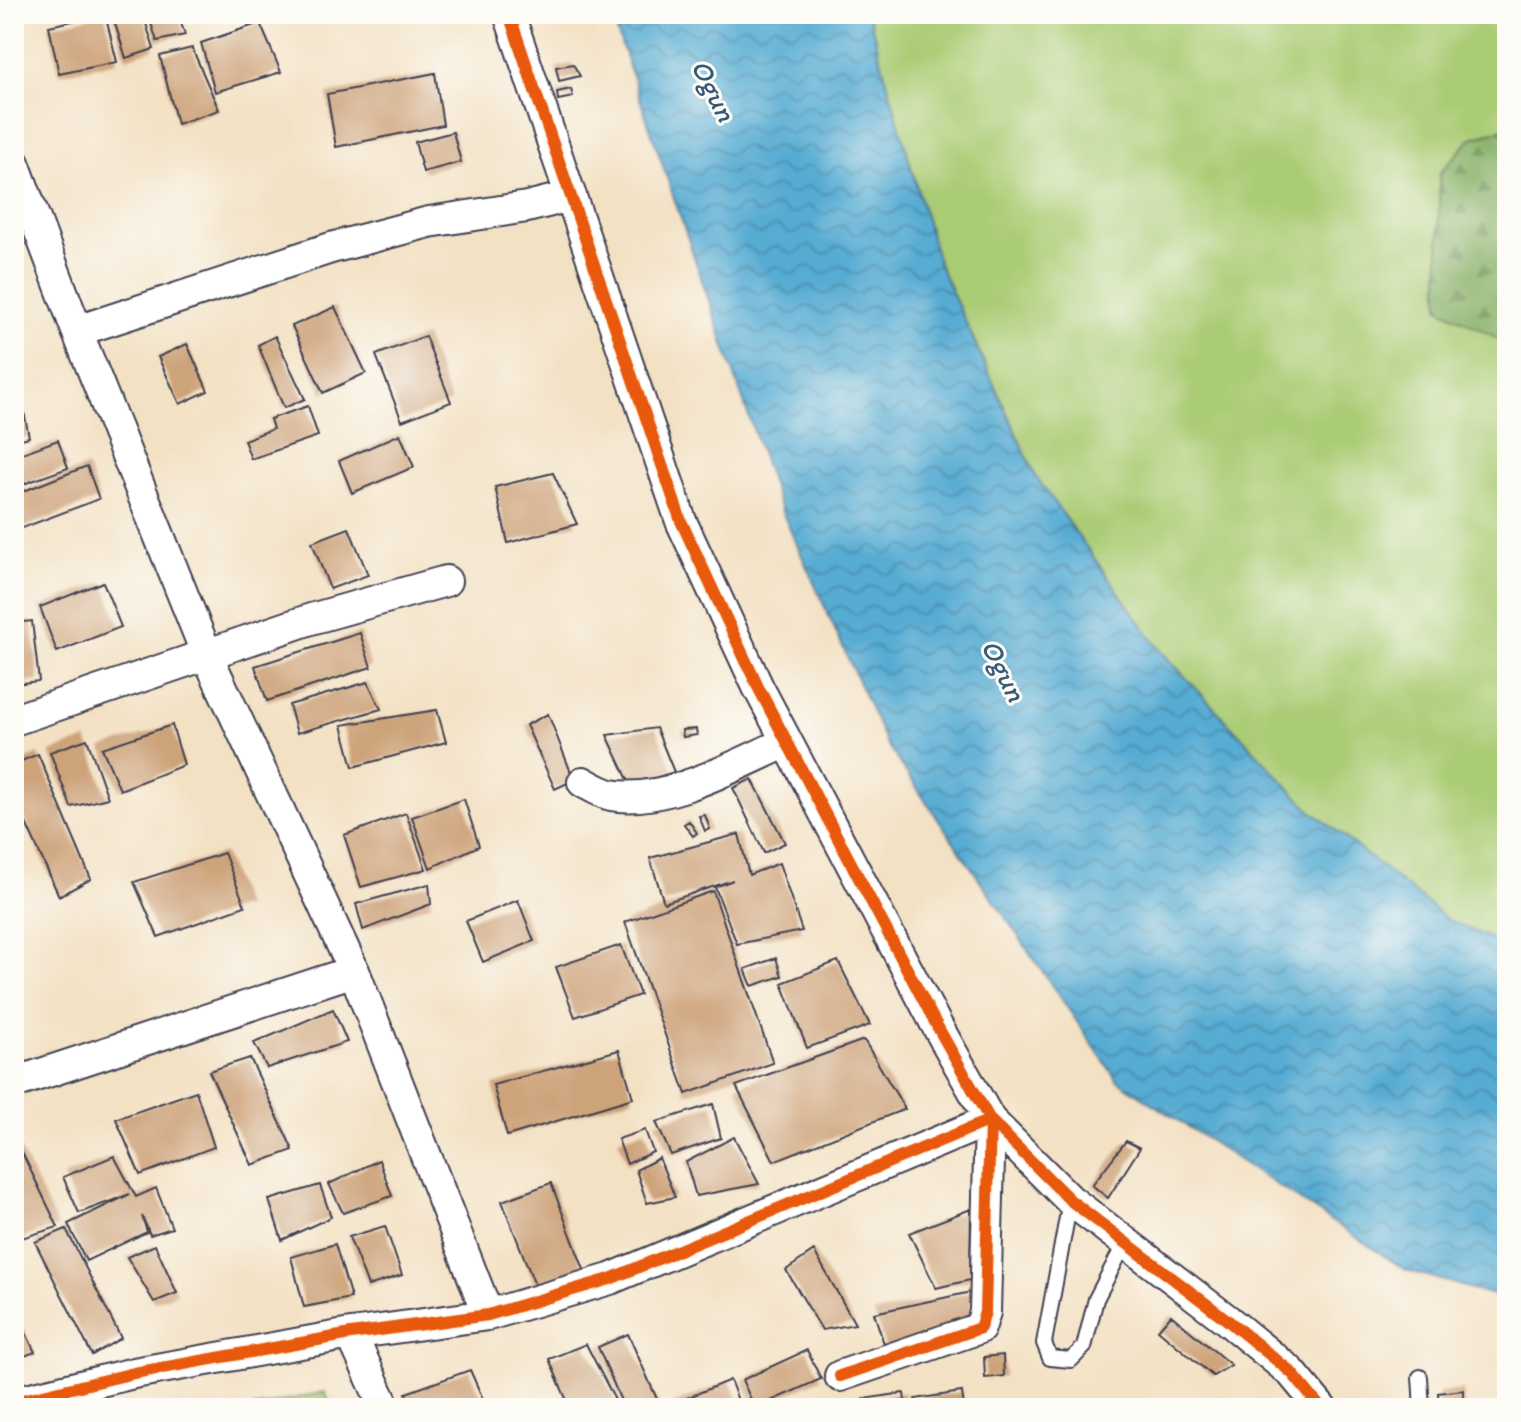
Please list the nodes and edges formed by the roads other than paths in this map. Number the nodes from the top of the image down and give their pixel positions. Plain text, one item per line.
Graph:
1 (509, 14) edge
2 (14, 163) edge
3 (571, 196) junction
4 (77, 331) junction
5 (446, 581) dead end
6 (207, 655) junction
7 (14, 720) edge
8 (787, 742) junction
9 (583, 782) dead end
10 (354, 971) junction
11 (14, 1083) edge
12 (990, 1120) junction
13 (1070, 1200) junction
14 (1125, 1243) junction
15 (488, 1315) junction
16 (351, 1334) junction
17 (840, 1376) dead end
18 (1420, 1377) dead end
19 (14, 1402) edge
20 (385, 1408) edge
21 (1321, 1408) edge
22 (1422, 1408) edge

1 - 3 street
2 - 4 street
3 - 4 street
3 - 8 street
4 - 6 street
5 - 6 street
6 - 7 street
6 - 10 street
8 - 9 street
8 - 12 street
10 - 11 street
10 - 15 street
12 - 13 street
12 - 15 street
12 - 17 street
13 - 14 street
13 - 14 lane
14 - 21 street
15 - 16 street
16 - 19 street
16 - 20 street
18 - 22 lane

